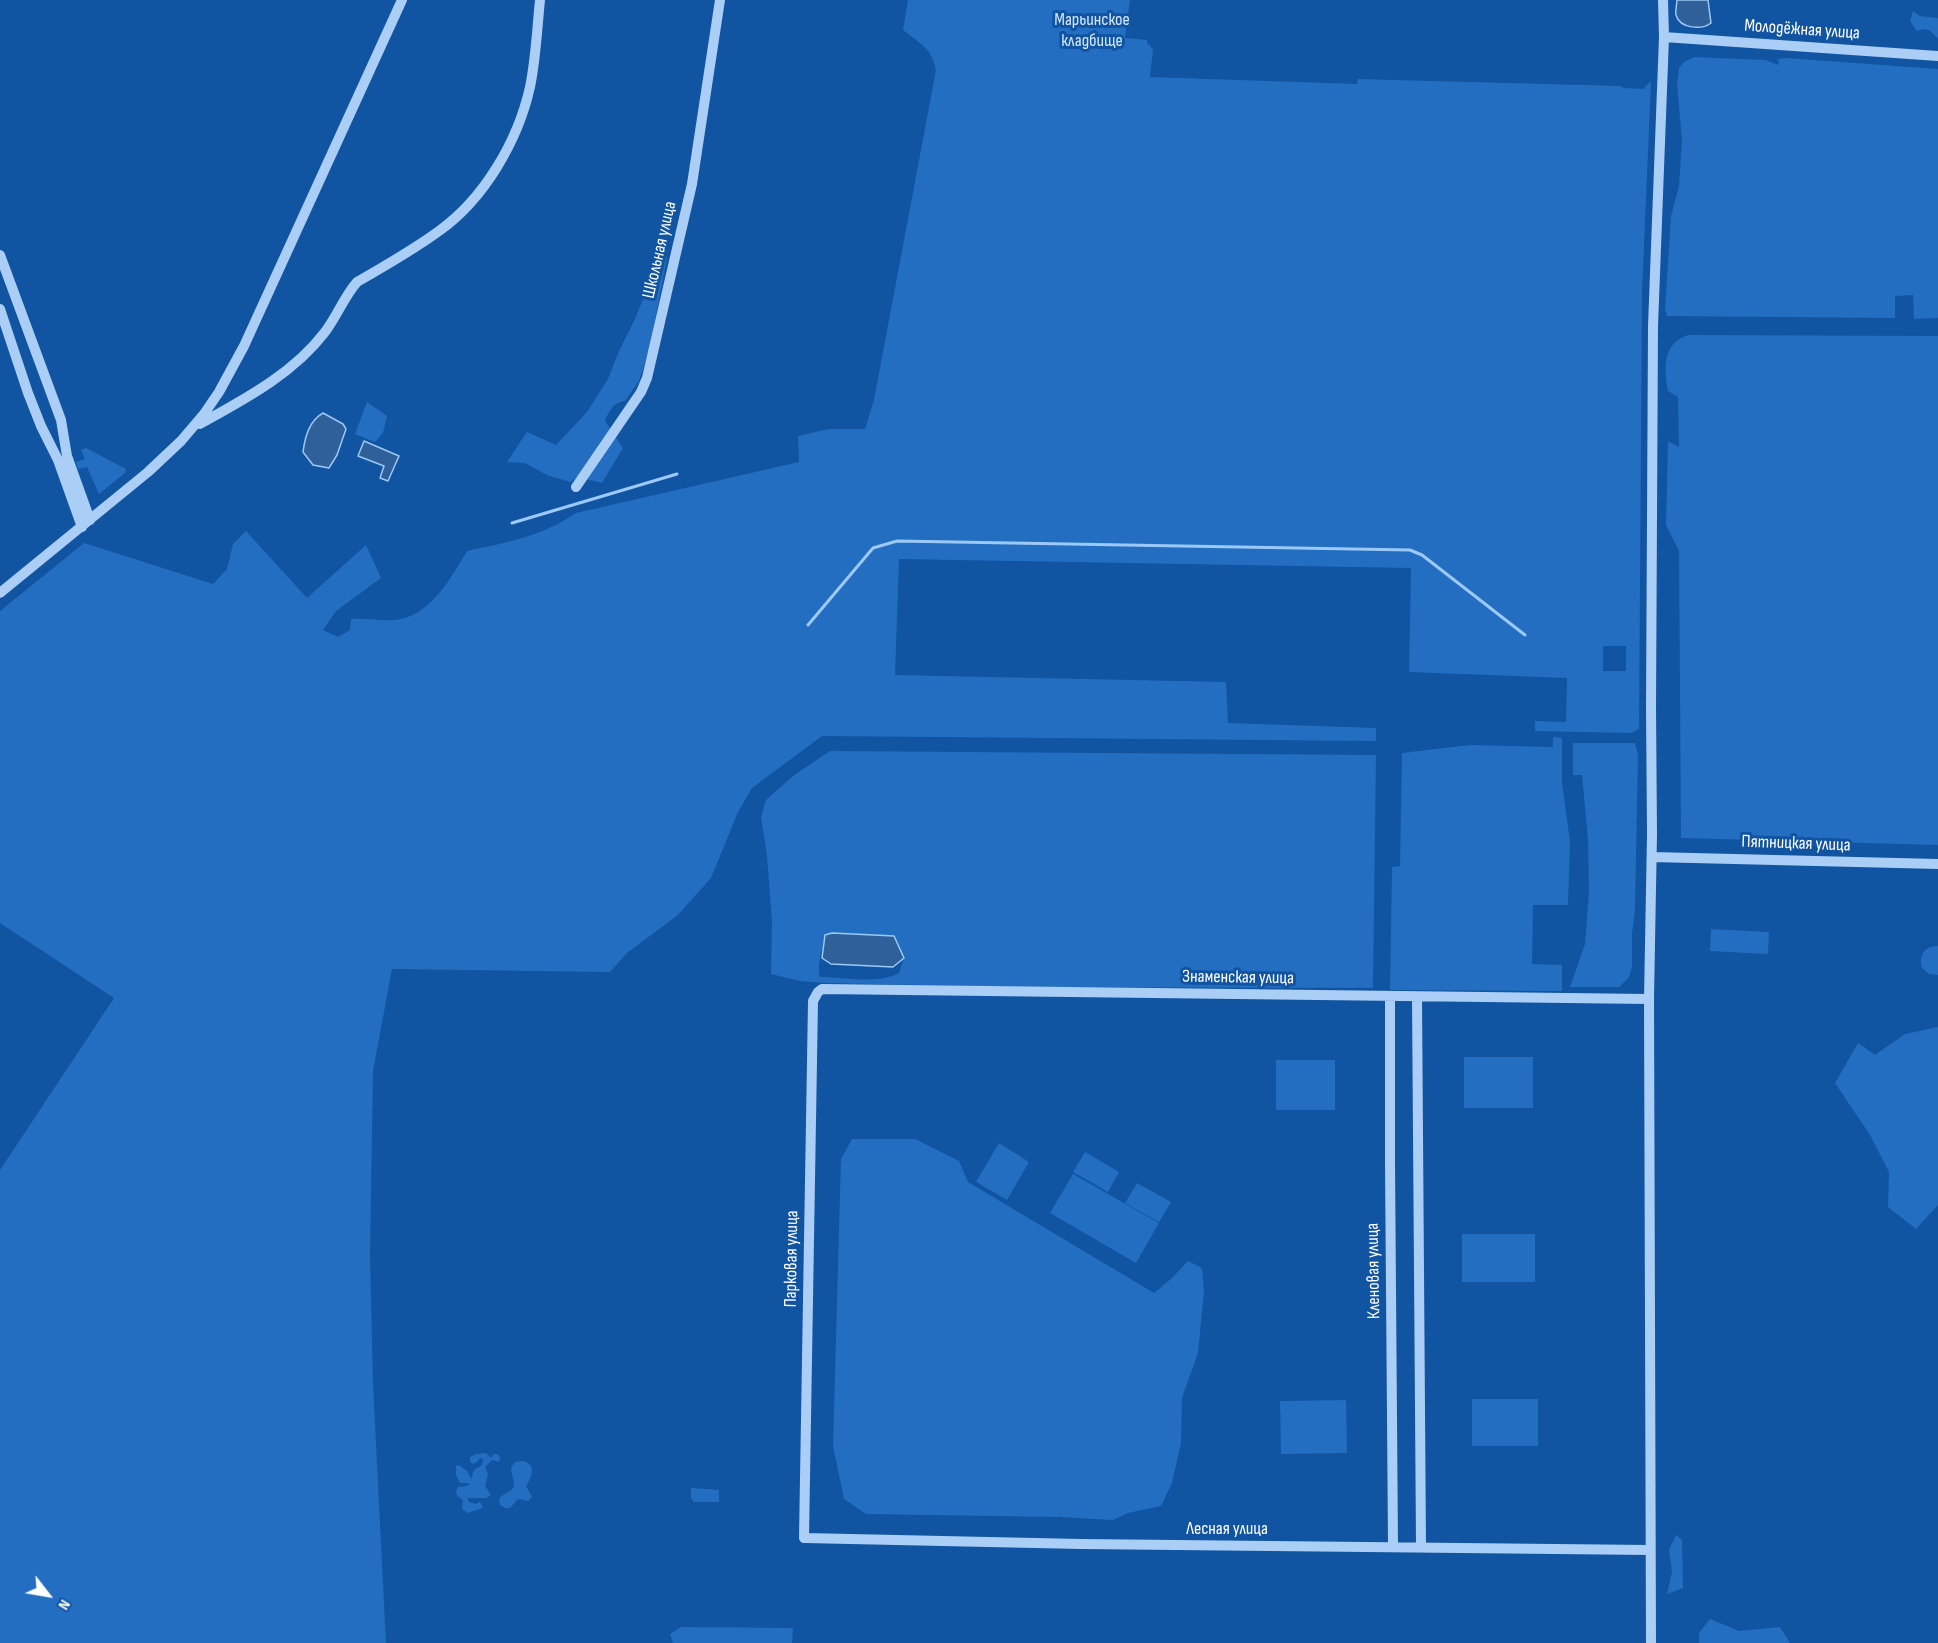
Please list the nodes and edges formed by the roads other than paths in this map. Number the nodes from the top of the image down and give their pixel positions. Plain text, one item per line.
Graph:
1 (402, 0) edge
2 (540, 0) edge
3 (720, 0) edge
4 (1663, 0) edge
5 (1664, 37) junction
6 (1938, 56) edge
7 (0, 255) edge
8 (0, 309) edge
9 (194, 427) junction
10 (576, 487) dead end
11 (86, 524) junction
12 (0, 593) edge
13 (1652, 857) junction
14 (1938, 864) edge
15 (827, 988) joint
16 (1390, 996) junction
17 (1417, 997) junction
18 (1649, 999) junction
19 (804, 1538) joint
20 (1393, 1546) junction
21 (1421, 1546) junction
22 (1650, 1550) junction
23 (1651, 1643) edge

1 - 9 street
2 - 9 street
3 - 10 street, Школьная улица
4 - 5 street
5 - 6 street, Молодёжная улица
5 - 13 street
7 - 11 street
8 - 11 street
9 - 11 street
11 - 12 street
13 - 14 street, Пятницкая улица
13 - 18 street
15 - 16 street, Знаменская улица
15 - 19 street, Парковая улица
16 - 17 street, Знаменская улица
16 - 20 street, Кленовая улица
17 - 18 street, Знаменская улица
17 - 21 street
18 - 22 street
19 - 20 street, Лесная улица
20 - 21 street, Лесная улица
21 - 22 street, Лесная улица
22 - 23 street

